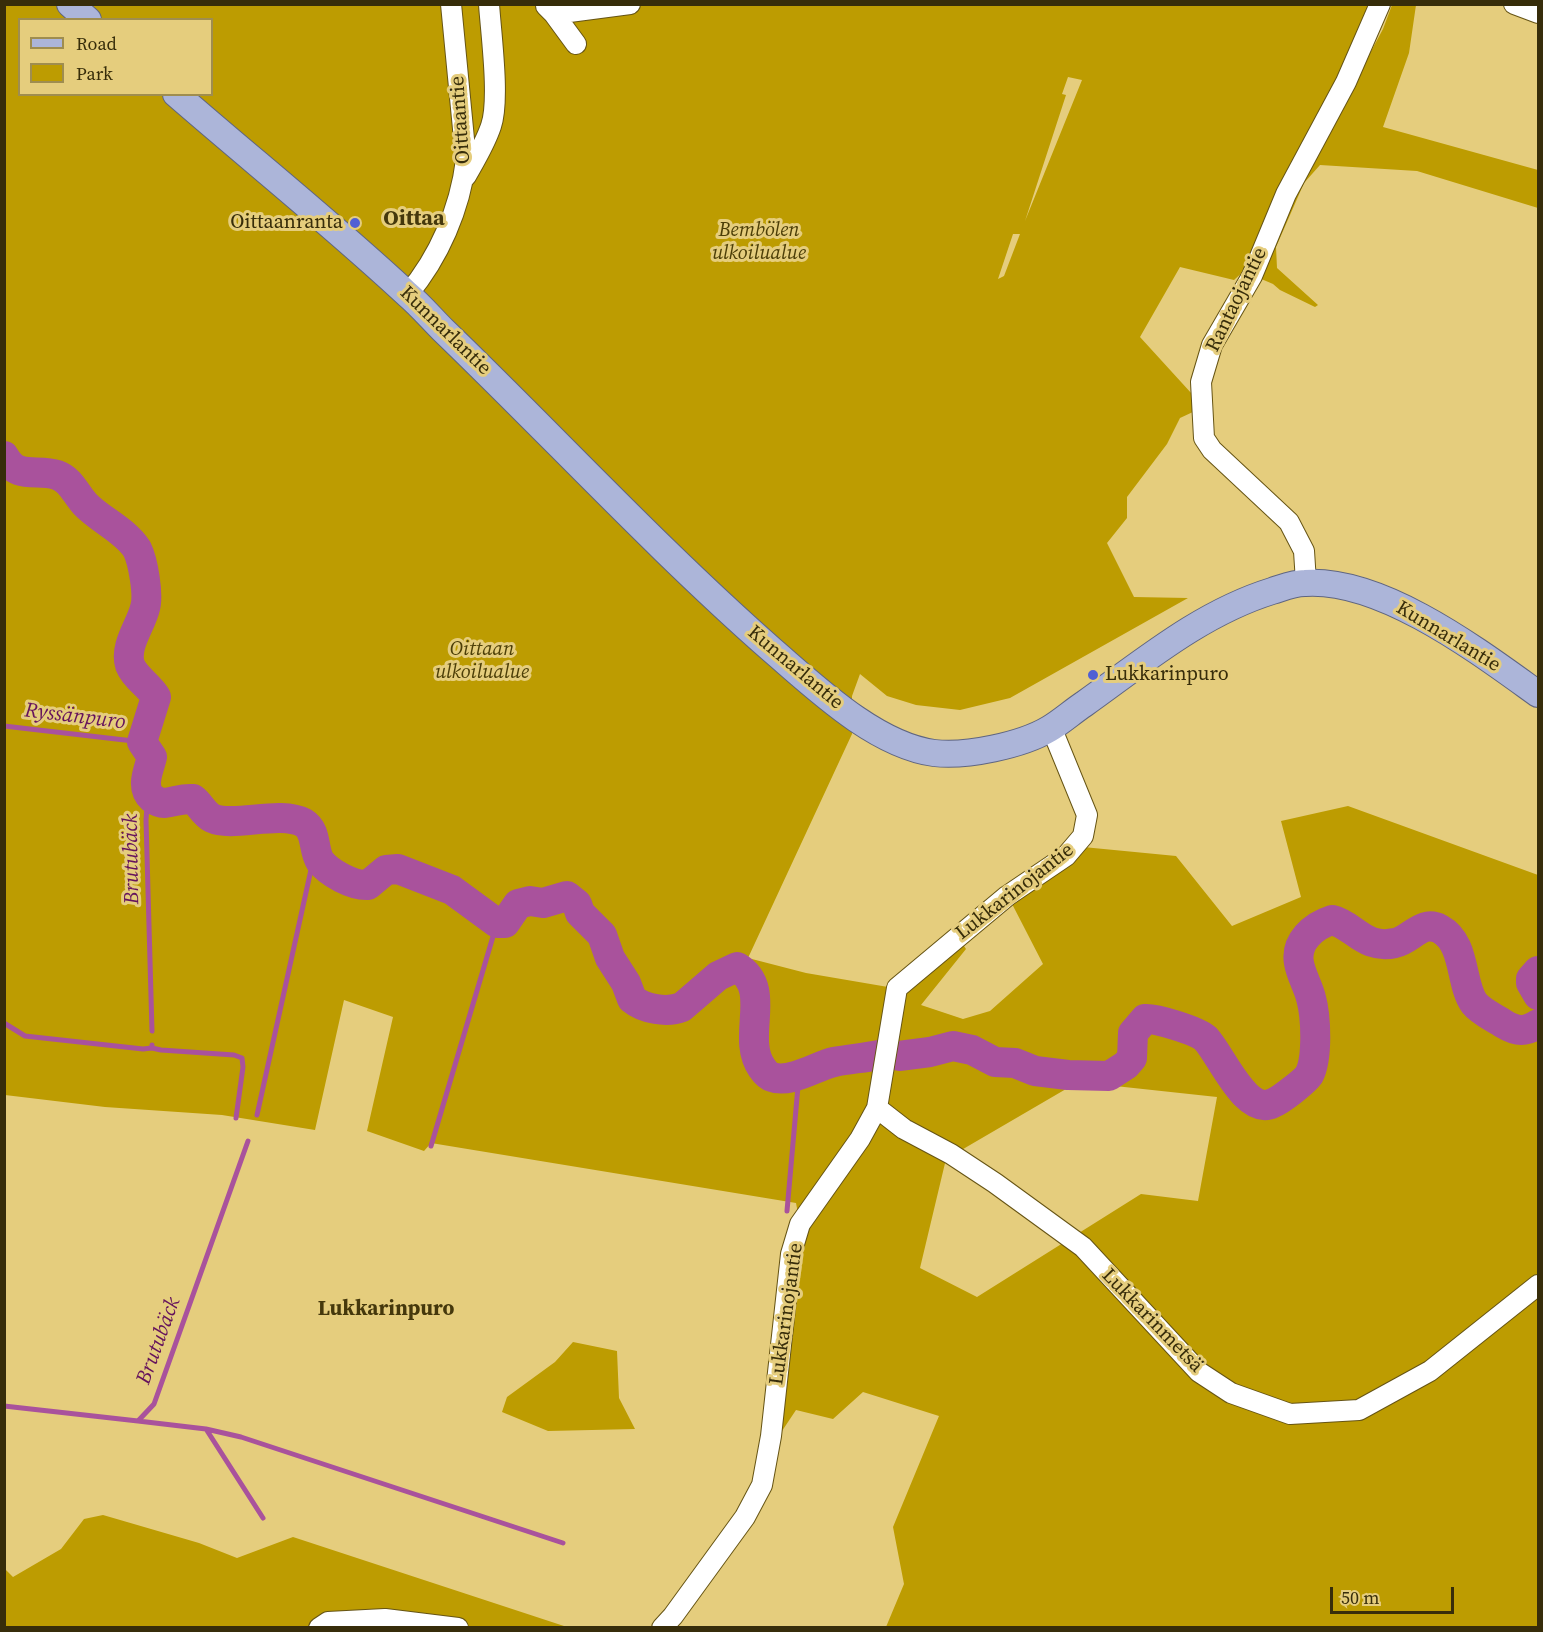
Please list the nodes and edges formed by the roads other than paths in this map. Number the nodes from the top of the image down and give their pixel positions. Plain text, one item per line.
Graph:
1 (70, 4) edge
2 (451, 4) edge
3 (489, 4) edge
4 (630, 4) edge
5 (1514, 4) edge
6 (1385, 7) edge
7 (549, 9) edge
8 (1539, 13) edge
9 (86, 18) edge
10 (576, 44) dead end
11 (178, 96) edge
12 (464, 178) junction
13 (408, 294) junction
14 (1306, 582) junction
15 (1539, 694) edge
16 (1051, 727) junction
17 (877, 1108) junction
18 (1539, 1285) edge
19 (320, 1628) edge
20 (458, 1628) edge
21 (662, 1628) edge

1 - 9 main road
2 - 12 street, Oittaantie
3 - 12 street
4 - 7 street
5 - 8 street
6 - 14 street, Rantaojantie
7 - 10 street
11 - 13 main road, Kunnarlantie
12 - 13 street, Oittaantie
13 - 16 main road, Kunnarlantie
14 - 15 main road, Kunnarlantie
14 - 16 main road, Kunnarlantie
16 - 17 street, Lukkarinojantie
17 - 18 street, Lukkarinmetsä
17 - 21 street, Lukkarinojantie
19 - 20 street

